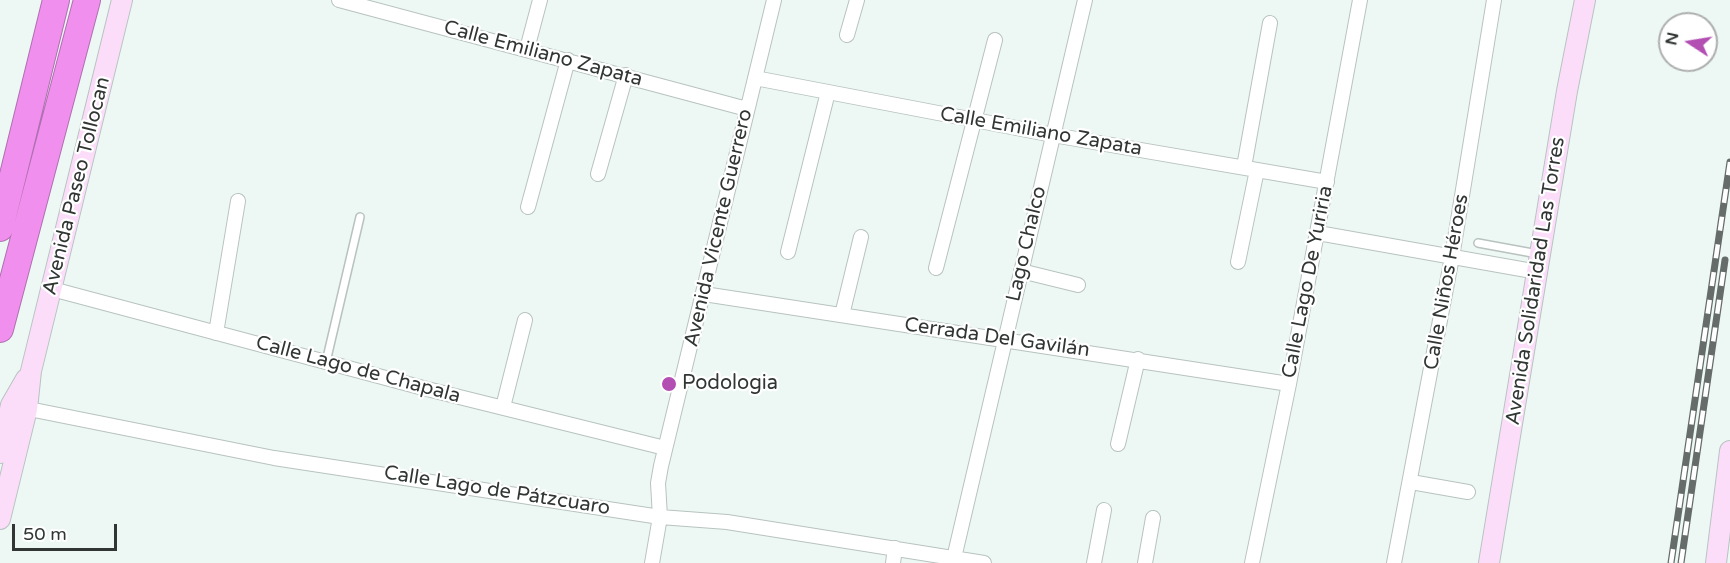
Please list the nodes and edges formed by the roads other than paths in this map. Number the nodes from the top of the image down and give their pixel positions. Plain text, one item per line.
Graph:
1 (56, 0) edge
2 (87, 0) edge
3 (122, 0) edge
4 (339, 0) edge
5 (540, 0) edge
6 (774, 0) edge
7 (857, 0) edge
8 (1085, 0) edge
9 (1360, 0) edge
10 (1494, 0) edge
11 (1585, 0) edge
12 (1270, 23) dead end
13 (847, 36) dead end
14 (995, 40) dead end
15 (527, 49) junction
16 (568, 60) junction
17 (626, 75) junction
18 (755, 78) junction
19 (828, 92) junction
20 (747, 109) junction
21 (973, 120) junction
22 (1053, 135) junction
23 (1250, 169) junction
24 (598, 174) dead end
25 (1327, 182) junction
26 (238, 201) dead end
27 (528, 207) dead end
28 (360, 217) dead end
29 (0, 228) edge
30 (1318, 233) junction
31 (861, 237) dead end
32 (1478, 243) dead end
33 (788, 252) dead end
34 (1452, 257) junction
35 (1238, 262) dead end
36 (1539, 263) junction
37 (936, 268) dead end
38 (1021, 271) junction
39 (1078, 285) dead end
40 (52, 289) junction
41 (704, 294) junction
42 (842, 315) junction
43 (525, 320) dead end
44 (0, 329) edge
45 (216, 333) junction
46 (1004, 341) junction
47 (1138, 359) junction
48 (326, 362) junction
49 (1289, 384) junction
50 (19, 407) junction
51 (503, 407) junction
52 (1118, 444) dead end
53 (665, 448) junction
54 (1730, 451) edge
55 (0, 453) edge
56 (1727, 477) junction
57 (1411, 482) junction
58 (1468, 492) dead end
59 (1499, 504) junction
60 (1104, 510) dead end
61 (660, 517) junction
62 (1154, 518) dead end
63 (0, 519) edge
64 (895, 548) junction
65 (954, 558) junction
66 (652, 563) edge
67 (893, 563) edge
68 (984, 563) edge
69 (1094, 563) edge
70 (1144, 563) edge
71 (1252, 563) edge
72 (1394, 563) edge
73 (1489, 563) edge
74 (1499, 563) edge
75 (1709, 563) edge
76 (1716, 563) edge

1 - 29 highway
2 - 44 highway
3 - 40 main road, Avenida Paseo Tollocan
4 - 15 street, Calle Emiliano Zapata
5 - 15 street
6 - 18 street, Avenida Vicente Guerrero
7 - 13 street
8 - 22 street, Lago Chalco
9 - 25 street, Calle Lago De Yuriria
10 - 34 street, Calle Niños Héroes
11 - 36 main road, Avenida Solidaridad Las Torres
12 - 23 street
14 - 21 street
15 - 16 street, Calle Emiliano Zapata
16 - 17 street, Calle Emiliano Zapata
16 - 27 street
17 - 20 street, Calle Emiliano Zapata
17 - 24 street
18 - 19 street, Calle Emiliano Zapata
18 - 20 street, Avenida Vicente Guerrero
19 - 21 street, Calle Emiliano Zapata
19 - 33 street
20 - 41 street, Avenida Vicente Guerrero
21 - 22 street, Calle Emiliano Zapata
21 - 37 street
22 - 23 street, Calle Emiliano Zapata
22 - 38 street, Lago Chalco
23 - 25 street, Calle Emiliano Zapata
23 - 35 street
25 - 30 street, Calle Lago De Yuriria
26 - 45 street
28 - 48 lane
30 - 34 street
30 - 49 street, Calle Lago De Yuriria
31 - 42 street
32 - 36 lane
34 - 36 street
34 - 57 street, Calle Niños Héroes
36 - 59 main road, Avenida Solidaridad Las Torres
38 - 39 street
38 - 46 street, Lago Chalco
40 - 45 street, Calle Lago de Chapala
40 - 50 main road, Avenida Paseo Tollocan
41 - 42 street, Cerrada Del Gavilán
41 - 53 street, Avenida Vicente Guerrero
42 - 46 street, Cerrada Del Gavilán
43 - 51 street
45 - 48 street, Calle Lago de Chapala
46 - 47 street, Cerrada Del Gavilán
46 - 65 street, Lago Chalco
47 - 49 street, Cerrada Del Gavilán
47 - 52 street
48 - 51 street, Calle Lago de Chapala
49 - 71 street, Calle Lago De Yuriria
50 - 55 main road, Avenida Paseo Tollocan
50 - 61 street, Calle Lago de Pátzcuaro
50 - 63 main road, Avenida Paseo Tollocan
51 - 53 street, Calle Lago de Chapala
53 - 61 street, Avenida Vicente Guerrero
54 - 56 main road
56 - 75 main road
56 - 76 main road
57 - 58 street
57 - 72 street, Calle Niños Héroes
59 - 73 main road, Avenida Solidaridad Las Torres
59 - 74 main road
60 - 69 street
61 - 64 street, Calle Lago de Pátzcuaro
61 - 66 street, Avenida Vicente Guerrero
62 - 70 street
64 - 65 street, Calle Lago de Pátzcuaro
64 - 67 street
65 - 68 street, Calle Lago de Pátzcuaro

